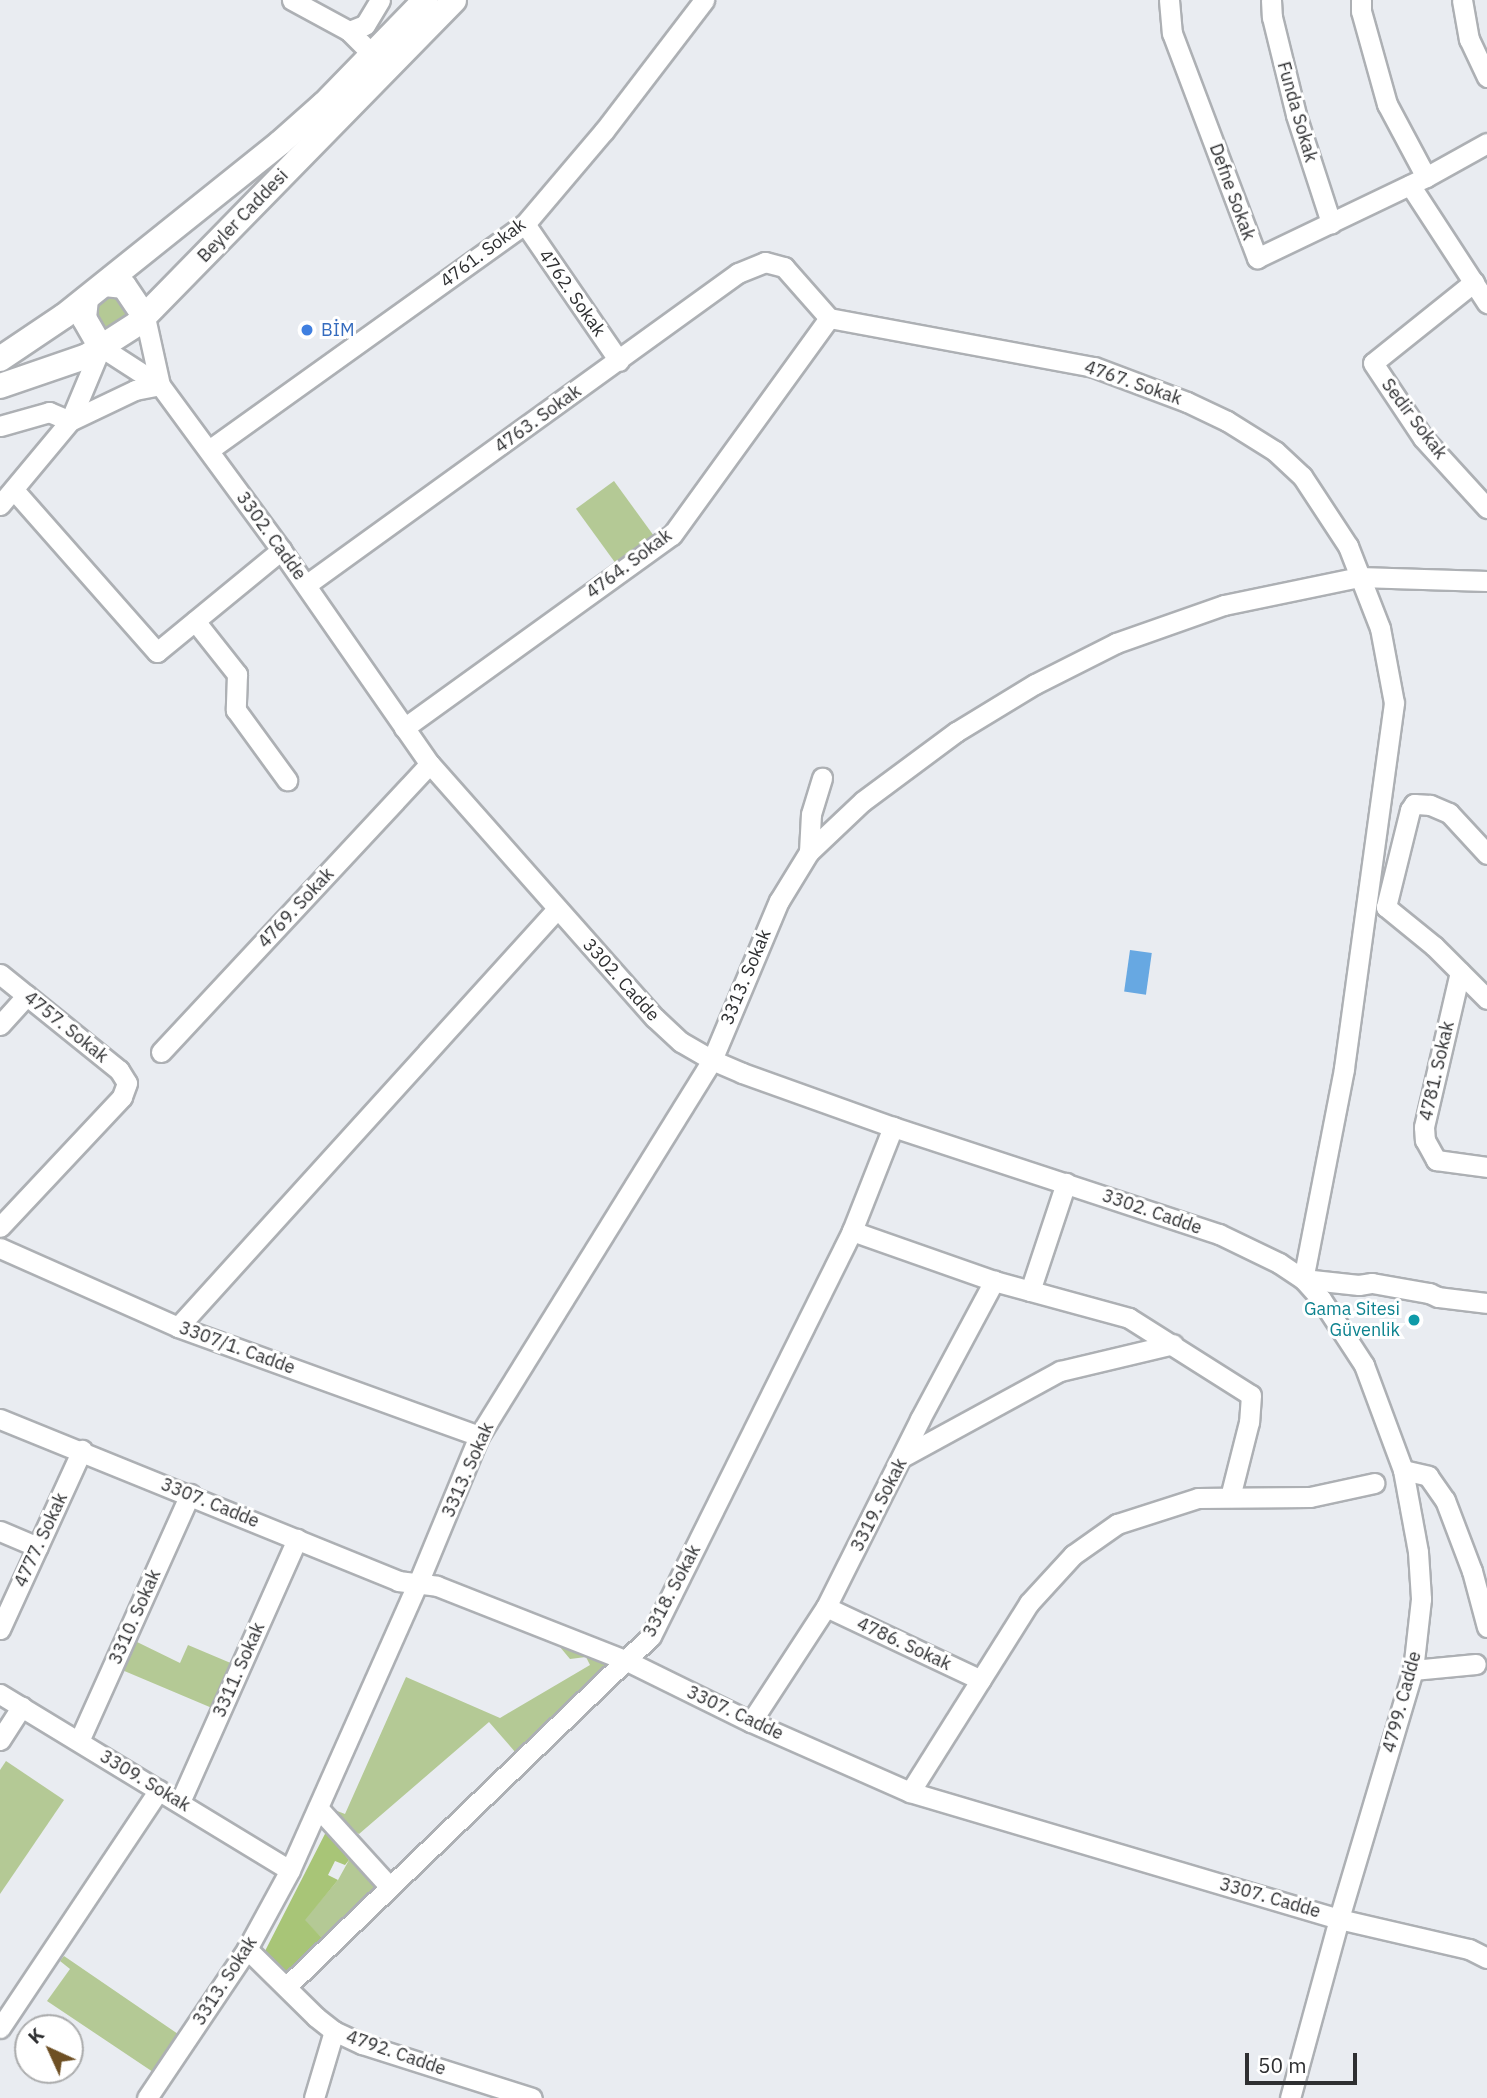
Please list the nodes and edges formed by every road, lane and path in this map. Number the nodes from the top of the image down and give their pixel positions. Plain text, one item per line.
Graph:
1 (292, 0) edge
2 (380, 0) edge
3 (425, 0) edge
4 (454, 0) edge
5 (704, 0) edge
6 (1169, 0) edge
7 (1271, 0) edge
8 (1361, 0) edge
9 (1462, 0) edge
10 (349, 31) junction
11 (373, 55) junction
12 (1487, 78) edge
13 (1487, 143) edge
14 (1418, 181) junction
15 (1331, 223) junction
16 (525, 225) junction
17 (1474, 282) junction
18 (95, 291) junction
19 (1487, 303) edge
20 (145, 317) junction
21 (830, 318) junction
22 (102, 348) junction
23 (0, 359) edge
24 (619, 361) junction
25 (160, 385) junction
26 (0, 386) edge
27 (70, 421) junction
28 (0, 426) edge
29 (209, 450) junction
30 (7, 497) edge
31 (1487, 508) edge
32 (281, 550) junction
33 (1359, 577) junction
34 (1487, 581) edge
35 (306, 585) junction
36 (195, 621) junction
37 (404, 728) junction
38 (430, 764) junction
39 (822, 778) dead end
40 (287, 779) dead end
41 (809, 852) junction
42 (1487, 854) edge
43 (557, 909) junction
44 (1460, 972) junction
45 (0, 974) edge
46 (27, 995) junction
47 (1487, 999) edge
48 (0, 1025) edge
49 (161, 1052) dead end
50 (712, 1060) junction
51 (893, 1128) junction
52 (1487, 1167) edge
53 (1066, 1183) junction
54 (0, 1227) edge
55 (852, 1231) junction
56 (0, 1248) edge
57 (1303, 1279) junction
58 (994, 1281) junction
59 (1030, 1290) junction
60 (1486, 1306) edge
61 (178, 1326) junction
62 (1173, 1344) junction
63 (0, 1419) edge
64 (479, 1436) junction
65 (82, 1450) junction
66 (904, 1456) junction
67 (1403, 1470) junction
68 (1374, 1483) dead end
69 (190, 1494) junction
70 (1230, 1497) junction
71 (0, 1531) edge
72 (298, 1539) junction
73 (38, 1546) junction
74 (418, 1583) junction
75 (826, 1607) junction
76 (1487, 1627) edge
77 (0, 1629) edge
78 (627, 1661) junction
79 (1476, 1664) dead end
80 (1413, 1671) junction
81 (981, 1680) junction
82 (0, 1693) edge
83 (22, 1706) junction
84 (751, 1722) junction
85 (0, 1740) edge
86 (79, 1741) junction
87 (159, 1790) junction
88 (910, 1792) junction
89 (180, 1802) junction
90 (318, 1808) junction
91 (290, 1870) junction
92 (389, 1886) junction
93 (1339, 1919) junction
94 (247, 1949) junction
95 (1487, 1958) edge
96 (286, 1987) junction
97 (0, 2028) edge
98 (334, 2031) junction
99 (147, 2098) edge
100 (314, 2098) edge
101 (532, 2098) edge
102 (1290, 2098) edge

1 - 10 street
2 - 10 street
3 - 11 main road, Beyler Caddesi
4 - 20 main road, Beyler Caddesi
5 - 16 street, 4761. Sokak
6 - 15 street, Defne Sokak
7 - 15 street, Funda Sokak
8 - 14 street
9 - 12 street
10 - 11 street
11 - 18 main road, Beyler Caddesi
13 - 14 street, Defne Sokak
14 - 15 street, Defne Sokak
14 - 17 street
16 - 24 street, 4762. Sokak
16 - 29 street, 4761. Sokak
17 - 19 street
17 - 31 street, Sedir Sokak
18 - 20 main road
18 - 22 main road
18 - 23 main road, Beyler Caddesi
20 - 22 main road, Beyler Caddesi
20 - 25 street, 3302. Cadde
21 - 24 street, 4763. Sokak
21 - 33 street, 4767. Sokak
21 - 37 street, 4764. Sokak
22 - 25 street, 3302. Cadde
22 - 26 main road, Beyler Caddesi
22 - 27 street
24 - 35 street, 4763. Sokak
25 - 27 street
25 - 29 street, 3302. Cadde
27 - 28 street
27 - 30 street
29 - 32 street, 3302. Cadde
30 - 36 street
32 - 35 street, 3302. Cadde
32 - 36 street
33 - 34 street
33 - 41 street
33 - 57 street, 4767. Sokak
35 - 37 street, 3302. Cadde
36 - 40 street
37 - 38 street, 3302. Cadde
38 - 43 street, 3302. Cadde
38 - 49 street, 4769. Sokak
39 - 41 street
41 - 50 street, 3313. Sokak
42 - 44 street
43 - 50 street, 3302. Cadde
43 - 61 street
44 - 47 street
44 - 52 street, 4781. Sokak
45 - 46 street, 4757. Sokak
46 - 48 street
46 - 54 street, 4757. Sokak
50 - 51 street, 3302. Cadde
50 - 64 street, 3313. Sokak
51 - 53 street, 3302. Cadde
51 - 55 street, 3318. Sokak
53 - 57 street, 3302. Cadde
53 - 59 street
55 - 58 street
55 - 78 street, 3318. Sokak
56 - 61 street, 3307/1. Cadde
57 - 60 street
57 - 67 street, 4799. Cadde
58 - 59 street
58 - 66 street, 3319. Sokak
59 - 62 street
61 - 64 street, 3307/1. Cadde
62 - 66 street
62 - 70 street
63 - 65 street, 3307. Cadde
64 - 74 street, 3313. Sokak
65 - 69 street, 3307. Cadde
65 - 73 street, 4777. Sokak
66 - 75 street, 3319. Sokak
67 - 76 street
67 - 80 street, 4799. Cadde
68 - 70 street
69 - 72 street, 3307. Cadde
69 - 86 street, 3310. Sokak
70 - 81 street
71 - 73 street
72 - 74 street, 3307. Cadde
72 - 89 street, 3311. Sokak
73 - 77 street, 4777. Sokak
74 - 78 street, 3307. Cadde
74 - 90 street, 3313. Sokak
75 - 81 street, 4786. Sokak
75 - 84 street, 3319. Sokak
78 - 84 street, 3307. Cadde
78 - 92 street, 3318. Sokak
79 - 80 street
80 - 93 street, 4799. Cadde
81 - 88 street
82 - 83 street, 3309. Sokak
83 - 85 street
83 - 86 street, 3309. Sokak
84 - 88 street, 3307. Cadde
86 - 87 street, 3309. Sokak
87 - 89 street, 3309. Sokak
87 - 97 street
88 - 93 street, 3307. Cadde
89 - 91 street, 3309. Sokak
90 - 91 street, 3313. Sokak
90 - 92 street
91 - 94 street, 3313. Sokak
92 - 96 street, 3318. Sokak
93 - 95 street, 3307. Cadde
93 - 102 street, 4799. Cadde
94 - 96 street, 4792. Cadde
94 - 99 street, 3313. Sokak
96 - 98 street, 4792. Cadde
98 - 100 street
98 - 101 street, 4792. Cadde

